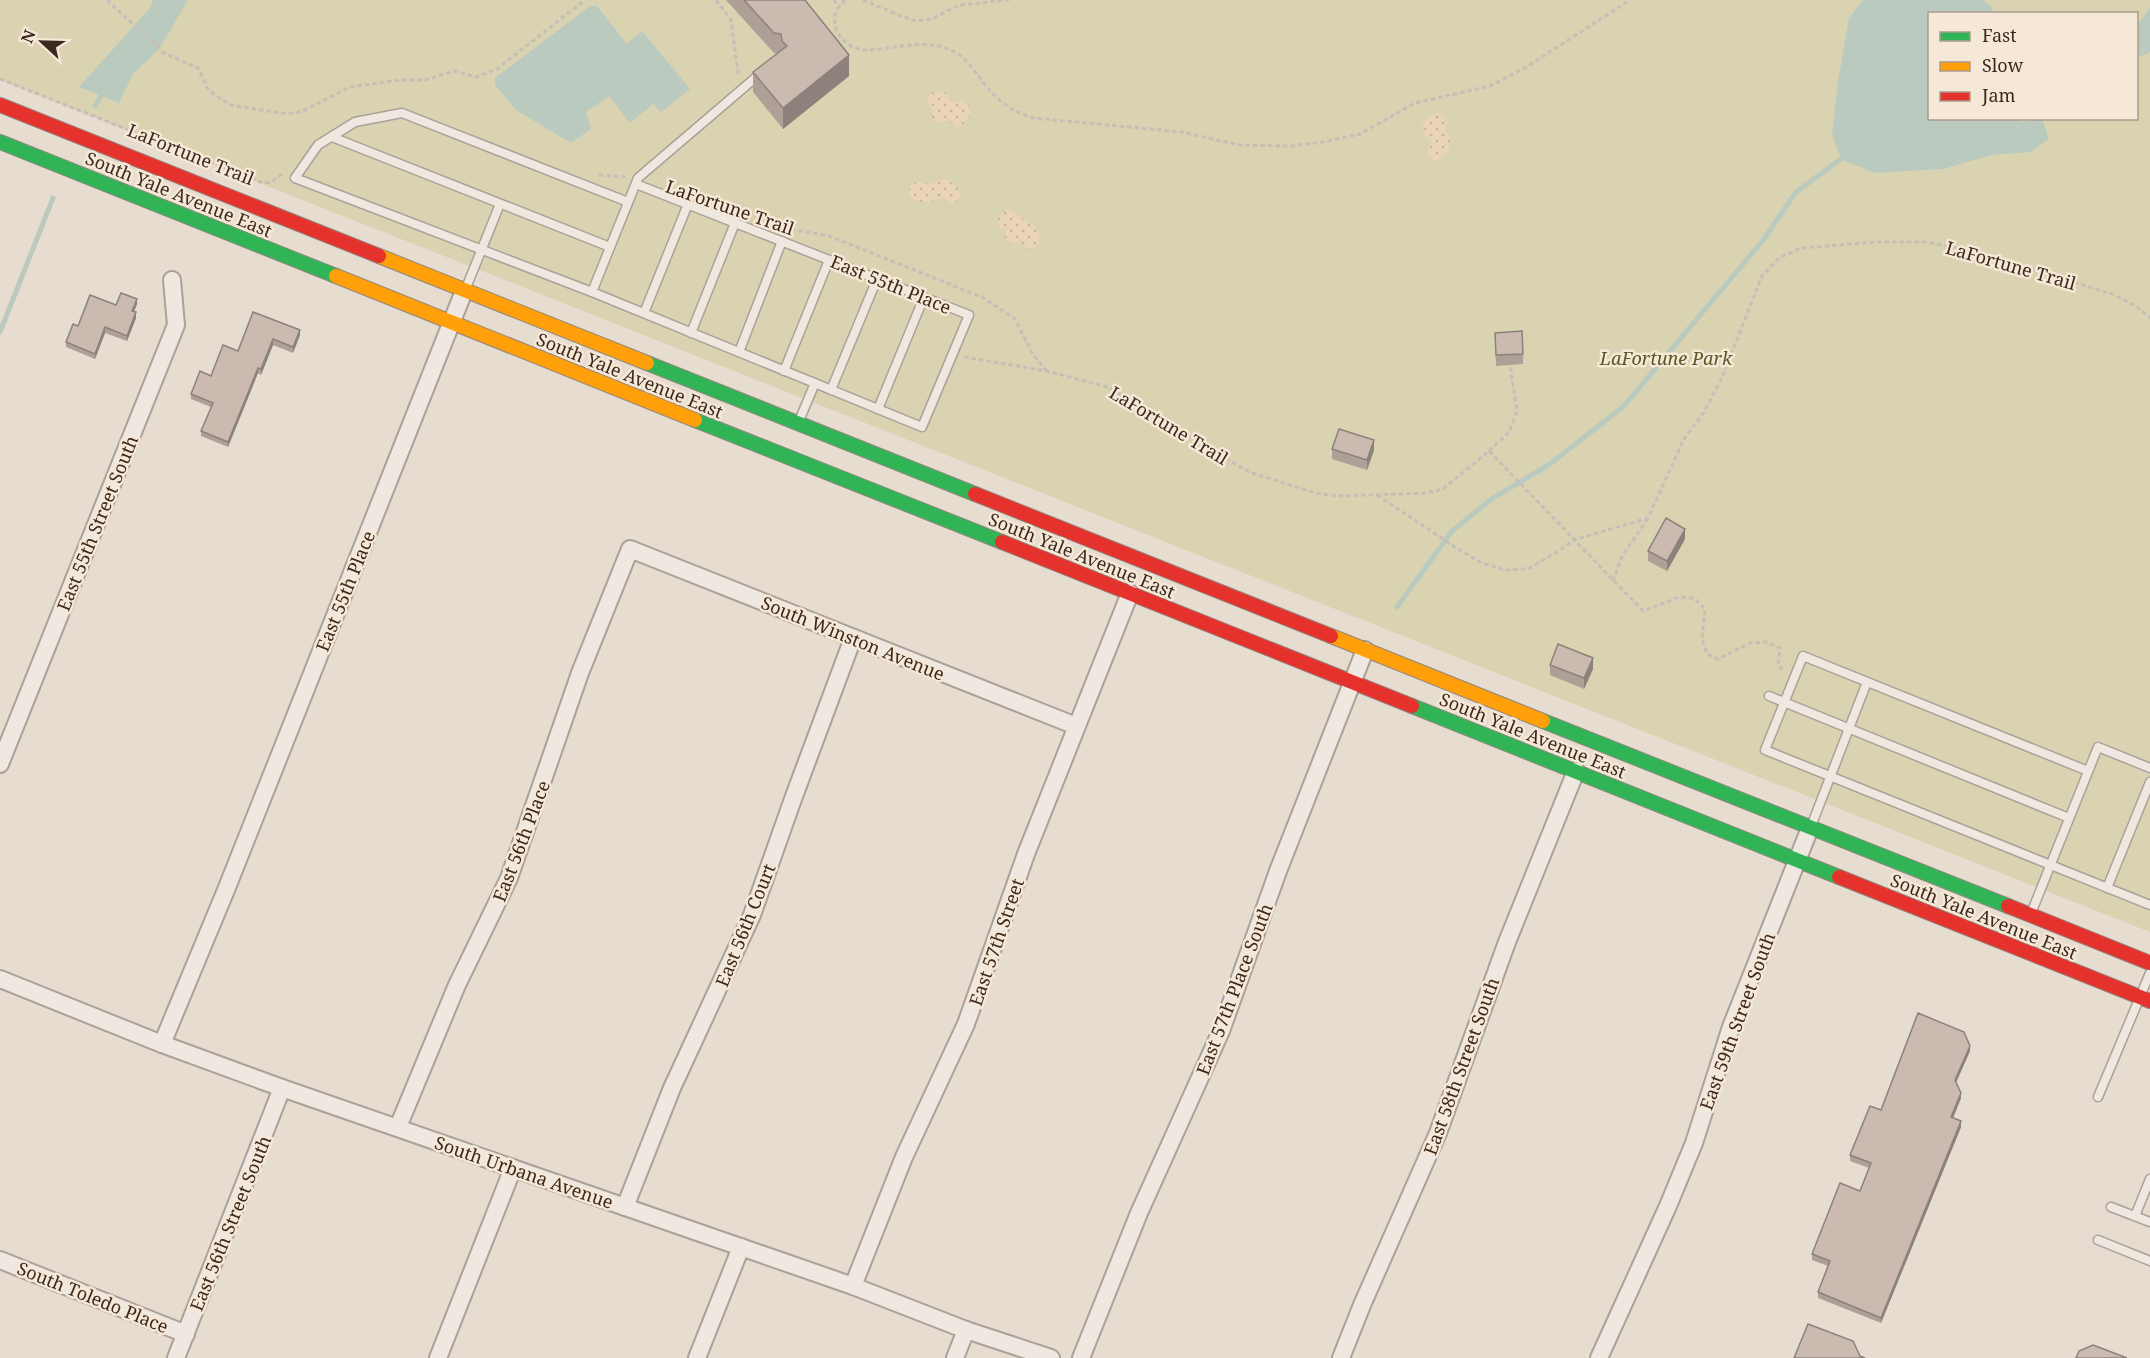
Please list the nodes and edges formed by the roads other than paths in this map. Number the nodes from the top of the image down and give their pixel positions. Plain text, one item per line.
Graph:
1 (769, 66) edge
2 (0, 105) edge
3 (332, 137) junction
4 (0, 142) edge
5 (637, 181) junction
6 (628, 202) junction
7 (500, 204) junction
8 (688, 204) junction
9 (735, 223) junction
10 (782, 241) junction
11 (610, 247) junction
12 (481, 249) junction
13 (829, 260) junction
14 (877, 279) junction
15 (172, 280) dead end
16 (465, 291) junction
17 (592, 292) junction
18 (924, 297) junction
19 (644, 313) junction
20 (452, 323) junction
21 (691, 333) junction
22 (739, 352) junction
23 (784, 371) junction
24 (815, 383) junction
25 (831, 390) junction
26 (878, 409) junction
27 (797, 424) junction
28 (630, 549) joint
29 (1130, 593) junction
30 (853, 638) junction
31 (1365, 651) junction
32 (1352, 682) junction
33 (1867, 682) junction
34 (1769, 696) dead end
35 (1784, 702) junction
36 (1076, 726) junction
37 (1848, 728) junction
38 (0, 764) edge
39 (2150, 768) edge
40 (1576, 771) junction
41 (2088, 771) junction
42 (1830, 776) junction
43 (2150, 782) edge
44 (2069, 818) junction
45 (1810, 828) junction
46 (1797, 860) junction
47 (2050, 865) junction
48 (2107, 888) junction
49 (2150, 905) edge
50 (2030, 915) junction
51 (2150, 963) edge
52 (2150, 973) edge
53 (0, 979) edge
54 (2145, 999) edge
55 (162, 1044) junction
56 (282, 1088) junction
57 (2098, 1097) dead end
58 (398, 1127) junction
59 (513, 1168) junction
60 (2150, 1179) edge
61 (625, 1206) junction
62 (2111, 1207) dead end
63 (2135, 1216) junction
64 (2150, 1222) edge
65 (2098, 1240) dead end
66 (741, 1247) junction
67 (0, 1260) edge
68 (2150, 1261) edge
69 (853, 1286) junction
70 (966, 1330) junction
71 (186, 1334) junction
72 (176, 1358) edge
73 (438, 1358) edge
74 (697, 1358) edge
75 (955, 1358) edge
76 (1051, 1358) edge
77 (1081, 1358) edge
78 (1341, 1358) edge
79 (1599, 1358) edge

1 - 5 lane
2 - 16 main road, South Yale Avenue East
3 - 6 lane
3 - 7 lane
3 - 12 lane
4 - 20 main road, South Yale Avenue East
5 - 6 lane
5 - 8 lane, East 55th Place
6 - 11 lane
7 - 11 lane
7 - 12 lane
8 - 9 lane, East 55th Place
8 - 19 lane
9 - 10 lane, East 55th Place
9 - 21 lane
10 - 13 lane, East 55th Place
10 - 22 lane
11 - 17 lane
12 - 16 lane, East 55th Place
12 - 17 lane, East 55th Place
13 - 14 lane, East 55th Place
13 - 23 lane
14 - 18 lane, East 55th Place
14 - 25 lane
15 - 38 street, East 55th Street South
16 - 20 street, East 55th Place
16 - 27 main road, South Yale Avenue East
17 - 19 lane, East 55th Place
18 - 26 lane
18 - 26 lane, East 55th Place
19 - 21 lane, East 55th Place
20 - 29 main road, South Yale Avenue East
20 - 55 street, East 55th Place
21 - 22 lane, East 55th Place
22 - 23 lane, East 55th Place
23 - 24 lane, East 55th Place
24 - 25 lane, East 55th Place
24 - 27 lane
25 - 26 lane, East 55th Place
27 - 31 main road, South Yale Avenue East
28 - 30 street, South Winston Avenue
28 - 58 street, East 56th Place
29 - 32 main road, South Yale Avenue East
29 - 36 street, East 57th Street
30 - 36 street, South Winston Avenue
30 - 61 street, East 56th Court
31 - 32 street, East 57th Place South
31 - 45 main road, South Yale Avenue East
32 - 40 main road, South Yale Avenue East
32 - 77 street, East 57th Place South
33 - 35 lane
33 - 37 lane, East 59th Street South
33 - 41 lane
34 - 35 lane
35 - 37 lane
35 - 42 lane
36 - 69 street, East 57th Street
37 - 42 lane, East 59th Street South
37 - 44 lane
39 - 41 lane
40 - 46 main road, South Yale Avenue East
40 - 78 street, East 58th Street South
41 - 44 lane
42 - 45 lane, East 59th Street South
42 - 47 lane
43 - 48 lane
44 - 47 lane
45 - 46 street, East 59th Street South
45 - 50 main road, South Yale Avenue East
46 - 54 main road, South Yale Avenue East
46 - 79 street, East 59th Street South
47 - 48 lane
47 - 50 lane
48 - 49 lane
50 - 51 main road, South Yale Avenue East
52 - 54 lane
53 - 55 street, South Urbana Avenue
54 - 57 lane
55 - 56 street, South Urbana Avenue
56 - 58 street, South Urbana Avenue
56 - 71 street, East 56th Street South
58 - 59 street, South Urbana Avenue
59 - 61 street, South Urbana Avenue
59 - 73 street
60 - 63 lane
61 - 66 street, South Urbana Avenue
62 - 63 lane
63 - 64 lane
65 - 68 lane
66 - 69 street, South Urbana Avenue
66 - 74 street
67 - 71 street, South Toledo Place
69 - 70 street, South Urbana Avenue
70 - 75 street
70 - 76 street, South Urbana Avenue
71 - 72 street, East 56th Street South

